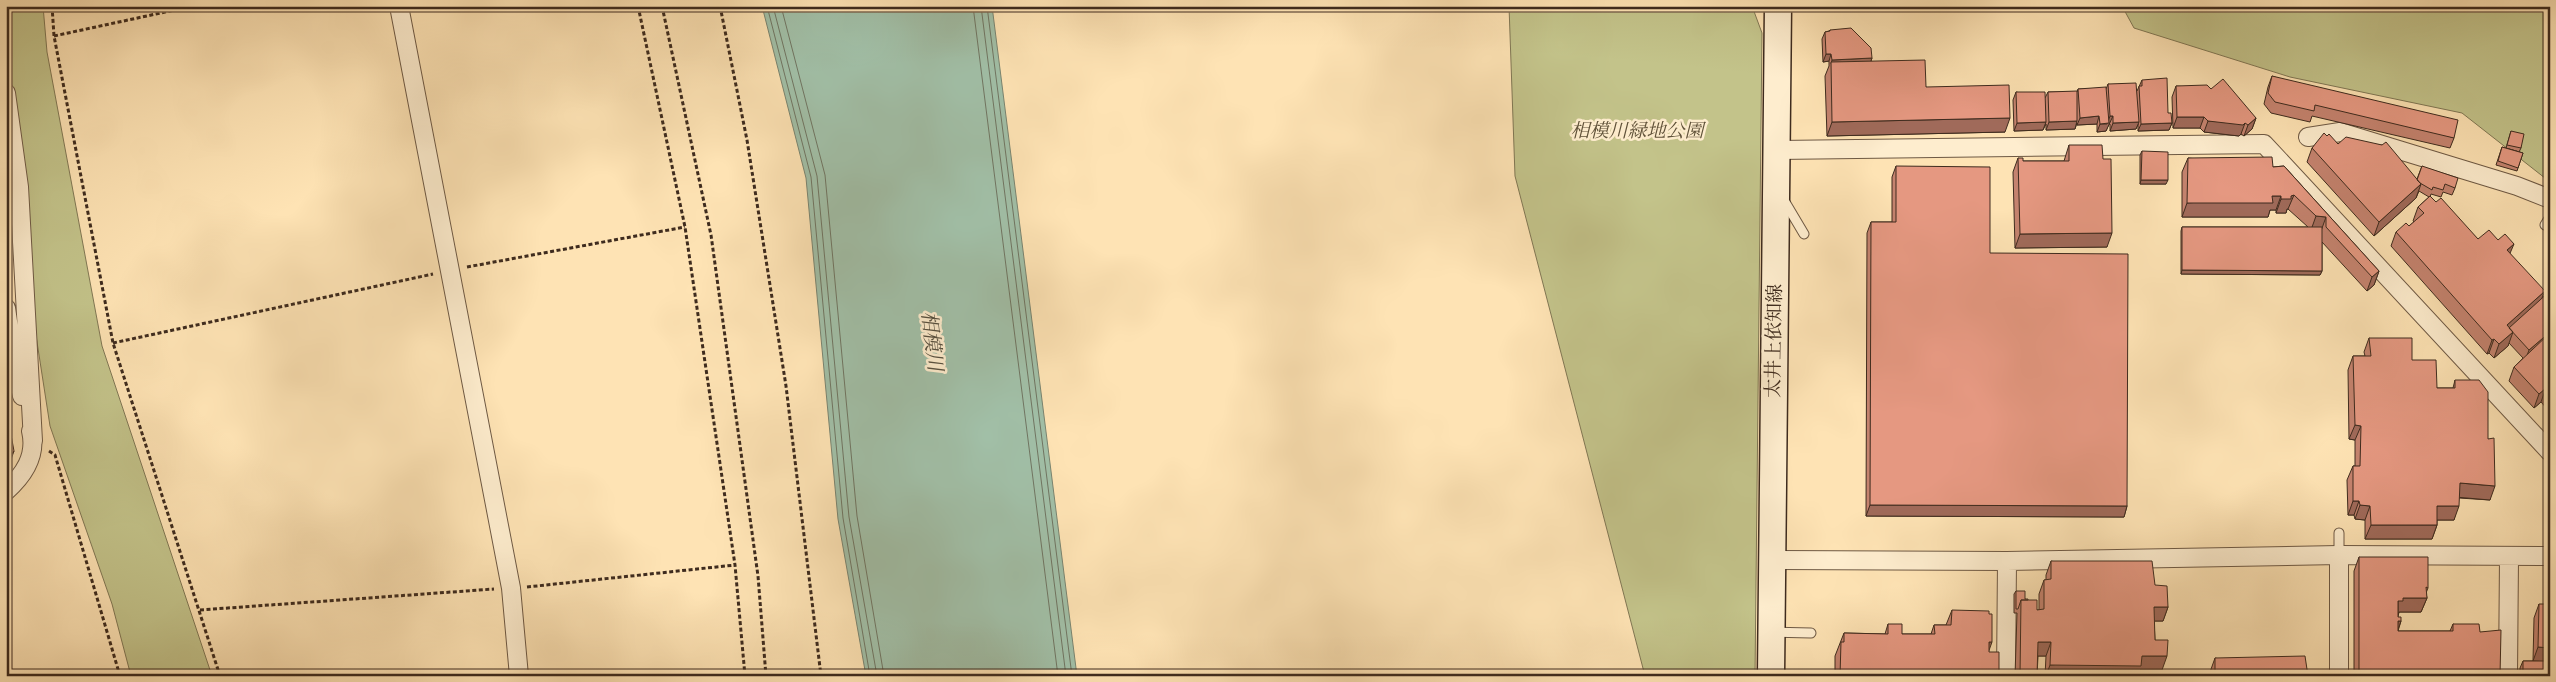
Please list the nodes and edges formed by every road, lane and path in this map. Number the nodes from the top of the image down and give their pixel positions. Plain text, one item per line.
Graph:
1 (52, 6) edge
2 (193, 6) edge
3 (399, 6) edge
4 (638, 6) edge
5 (662, 6) edge
6 (720, 6) edge
7 (1778, 6) edge
8 (54, 36) junction
9 (6, 94) edge
10 (2308, 137) dead end
11 (1776, 150) junction
12 (1776, 198) junction
13 (2550, 199) edge
14 (2550, 217) edge
15 (2545, 226) dead end
16 (685, 227) junction
17 (1804, 234) dead end
18 (449, 271) junction
19 (6, 308) edge
20 (113, 343) junction
21 (33, 441) junction
22 (2550, 452) edge
23 (6, 491) edge
24 (2339, 533) dead end
25 (2339, 555) junction
26 (2550, 556) edge
27 (2509, 557) junction
28 (1772, 560) junction
29 (2007, 561) junction
30 (736, 565) junction
31 (510, 588) junction
32 (200, 610) junction
33 (1772, 632) junction
34 (1811, 634) dead end
35 (120, 676) edge
36 (220, 676) edge
37 (519, 676) edge
38 (745, 676) edge
39 (766, 676) edge
40 (821, 676) edge
41 (1771, 676) edge
42 (2006, 676) edge
43 (2338, 676) edge
44 (2508, 676) edge

1 - 8 path
2 - 8 path
3 - 18 street
4 - 16 path
5 - 39 path
6 - 40 path
7 - 11 main road, 太井上依知線
8 - 20 path
9 - 21 street
10 - 13 street
11 - 12 main road, 太井上依知線
11 - 22 street
12 - 17 lane
12 - 28 main road, 太井上依知線
14 - 15 lane
16 - 18 path
16 - 30 path
18 - 20 path
18 - 31 street
19 - 21 street
20 - 32 path
21 - 23 street
21 - 35 path
24 - 25 lane
25 - 27 street
25 - 29 street
25 - 43 street
26 - 27 street
27 - 44 street
28 - 29 street
28 - 33 main road, 太井上依知線
29 - 42 street
30 - 31 path
30 - 38 path
31 - 32 path
31 - 37 street
32 - 36 path
33 - 34 lane
33 - 41 main road, 太井上依知線

